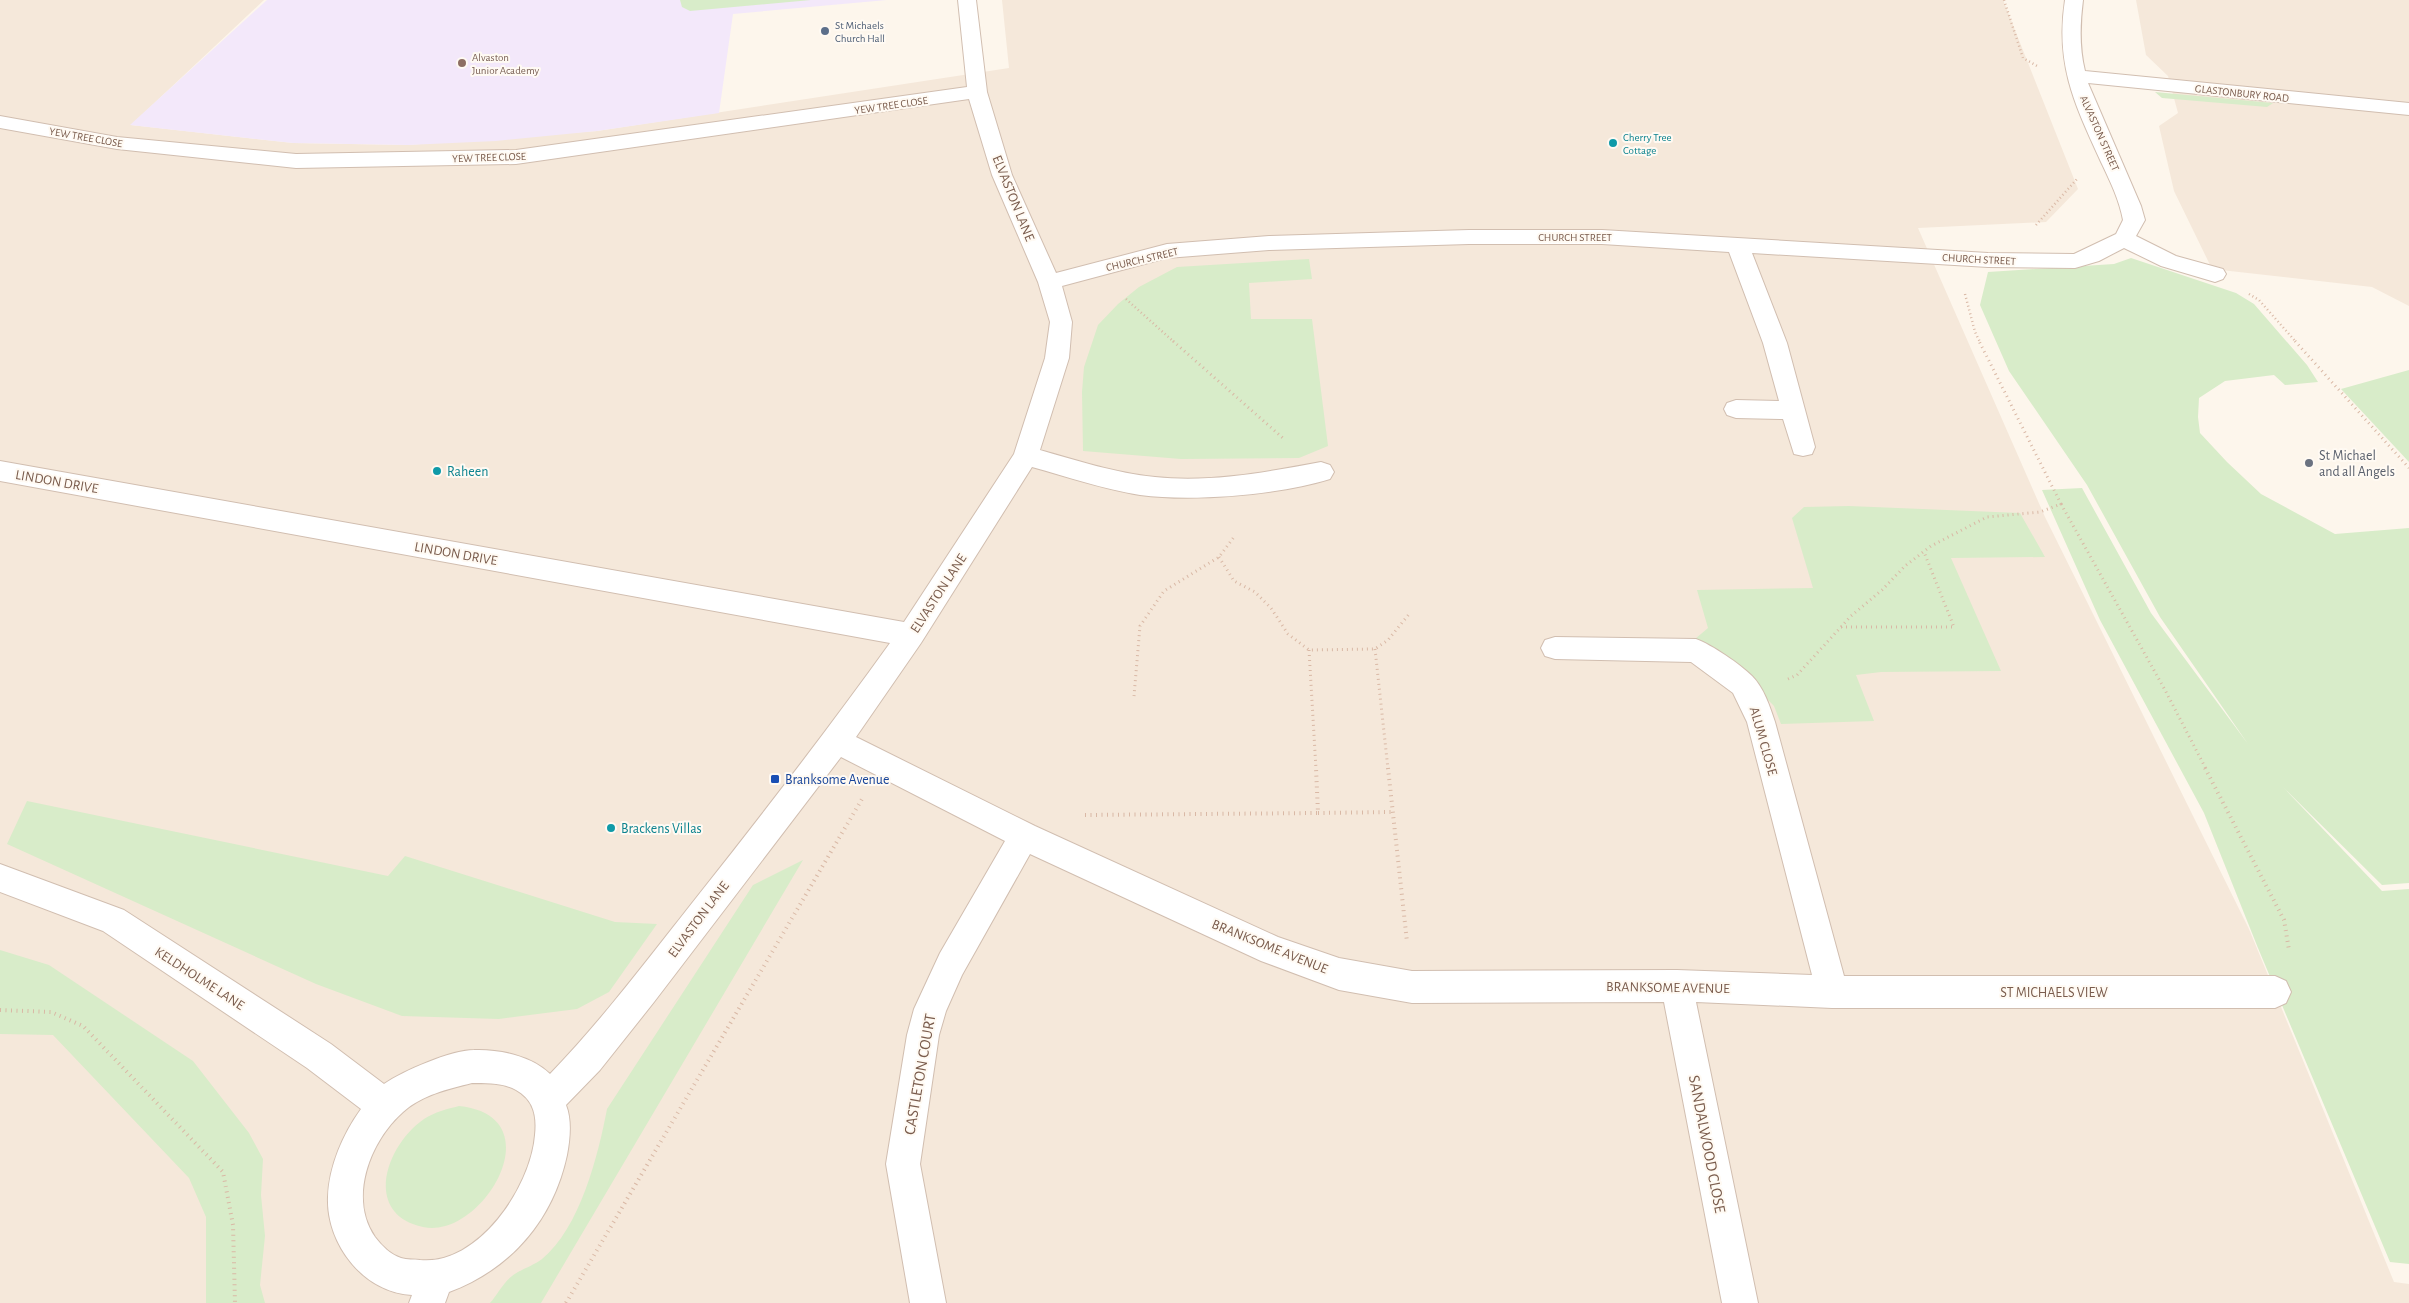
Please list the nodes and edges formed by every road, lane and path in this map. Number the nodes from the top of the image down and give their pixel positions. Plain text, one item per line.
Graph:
1 (967, 0) edge
2 (2074, 0) edge
3 (2076, 76) junction
4 (977, 92) junction
5 (2409, 109) edge
6 (0, 122) edge
7 (2105, 146) junction
8 (2124, 239) junction
9 (1737, 244) junction
10 (1953, 258) junction
11 (2005, 260) junction
12 (1094, 270) junction
13 (2215, 274) joint
14 (1049, 282) junction
15 (1736, 409) dead end
16 (1792, 410) junction
17 (1803, 447) dead end
18 (1026, 456) junction
19 (2409, 468) edge
20 (0, 471) edge
21 (1321, 472) joint
22 (2060, 504) junction
23 (1234, 537) dead end
24 (1924, 552) junction
25 (1219, 557) junction
26 (1410, 613) dead end
27 (1841, 627) junction
28 (911, 634) junction
29 (1555, 648) dead end
30 (1309, 650) junction
31 (1375, 650) junction
32 (1134, 696) dead end
33 (1754, 703) junction
34 (837, 742) junction
35 (883, 764) junction
36 (1392, 812) junction
37 (1318, 813) junction
38 (1032, 839) junction
39 (0, 878) edge
40 (1412, 986) junction
41 (1677, 986) junction
42 (1832, 992) junction
43 (2275, 992) joint
44 (0, 1010) edge
45 (548, 1100) junction
46 (385, 1106) junction
47 (432, 1290) edge
48 (235, 1303) edge
49 (566, 1303) edge
50 (928, 1303) edge
51 (1740, 1303) edge

1 - 4 street, ELVASTON LANE
2 - 3 street, ALVASTON STREET
3 - 5 street, GLASTONBURY ROAD
3 - 7 street, ALVASTON STREET
4 - 6 street, YEW TREE CLOSE
4 - 14 street, ELVASTON LANE
7 - 8 street, ALVASTON STREET
7 - 11 path
8 - 11 street, CHURCH STREET
8 - 13 street
9 - 10 street, CHURCH STREET
9 - 12 street, CHURCH STREET
9 - 16 street
10 - 11 street, CHURCH STREET
10 - 22 path
12 - 14 street, CHURCH STREET
12 - 21 path
13 - 19 path
14 - 18 street, ELVASTON LANE
15 - 16 street
16 - 17 street
18 - 21 street
18 - 28 street, ELVASTON LANE
20 - 28 street, LINDON DRIVE
22 - 24 path
22 - 43 path
23 - 25 path
24 - 27 path
24 - 27 path
25 - 30 path
25 - 32 path
26 - 31 path
27 - 33 path
28 - 34 street, ELVASTON LANE
29 - 33 street, ALUM CLOSE
30 - 31 path
30 - 37 path
31 - 36 path
33 - 42 street, ALUM CLOSE
34 - 35 street, BRANKSOME AVENUE
34 - 45 street, ELVASTON LANE
35 - 38 street, BRANKSOME AVENUE
35 - 49 path
36 - 37 path
36 - 40 path
37 - 38 path
38 - 40 street, BRANKSOME AVENUE
38 - 50 street, CASTLETON COURT
39 - 46 street, KELDHOLME LANE
40 - 41 street, BRANKSOME AVENUE
41 - 42 street, BRANKSOME AVENUE
41 - 51 street, SANDALWOOD CLOSE
42 - 43 street, ST MICHAELS VIEW
44 - 48 path
45 - 46 street
45 - 47 street
46 - 47 street

